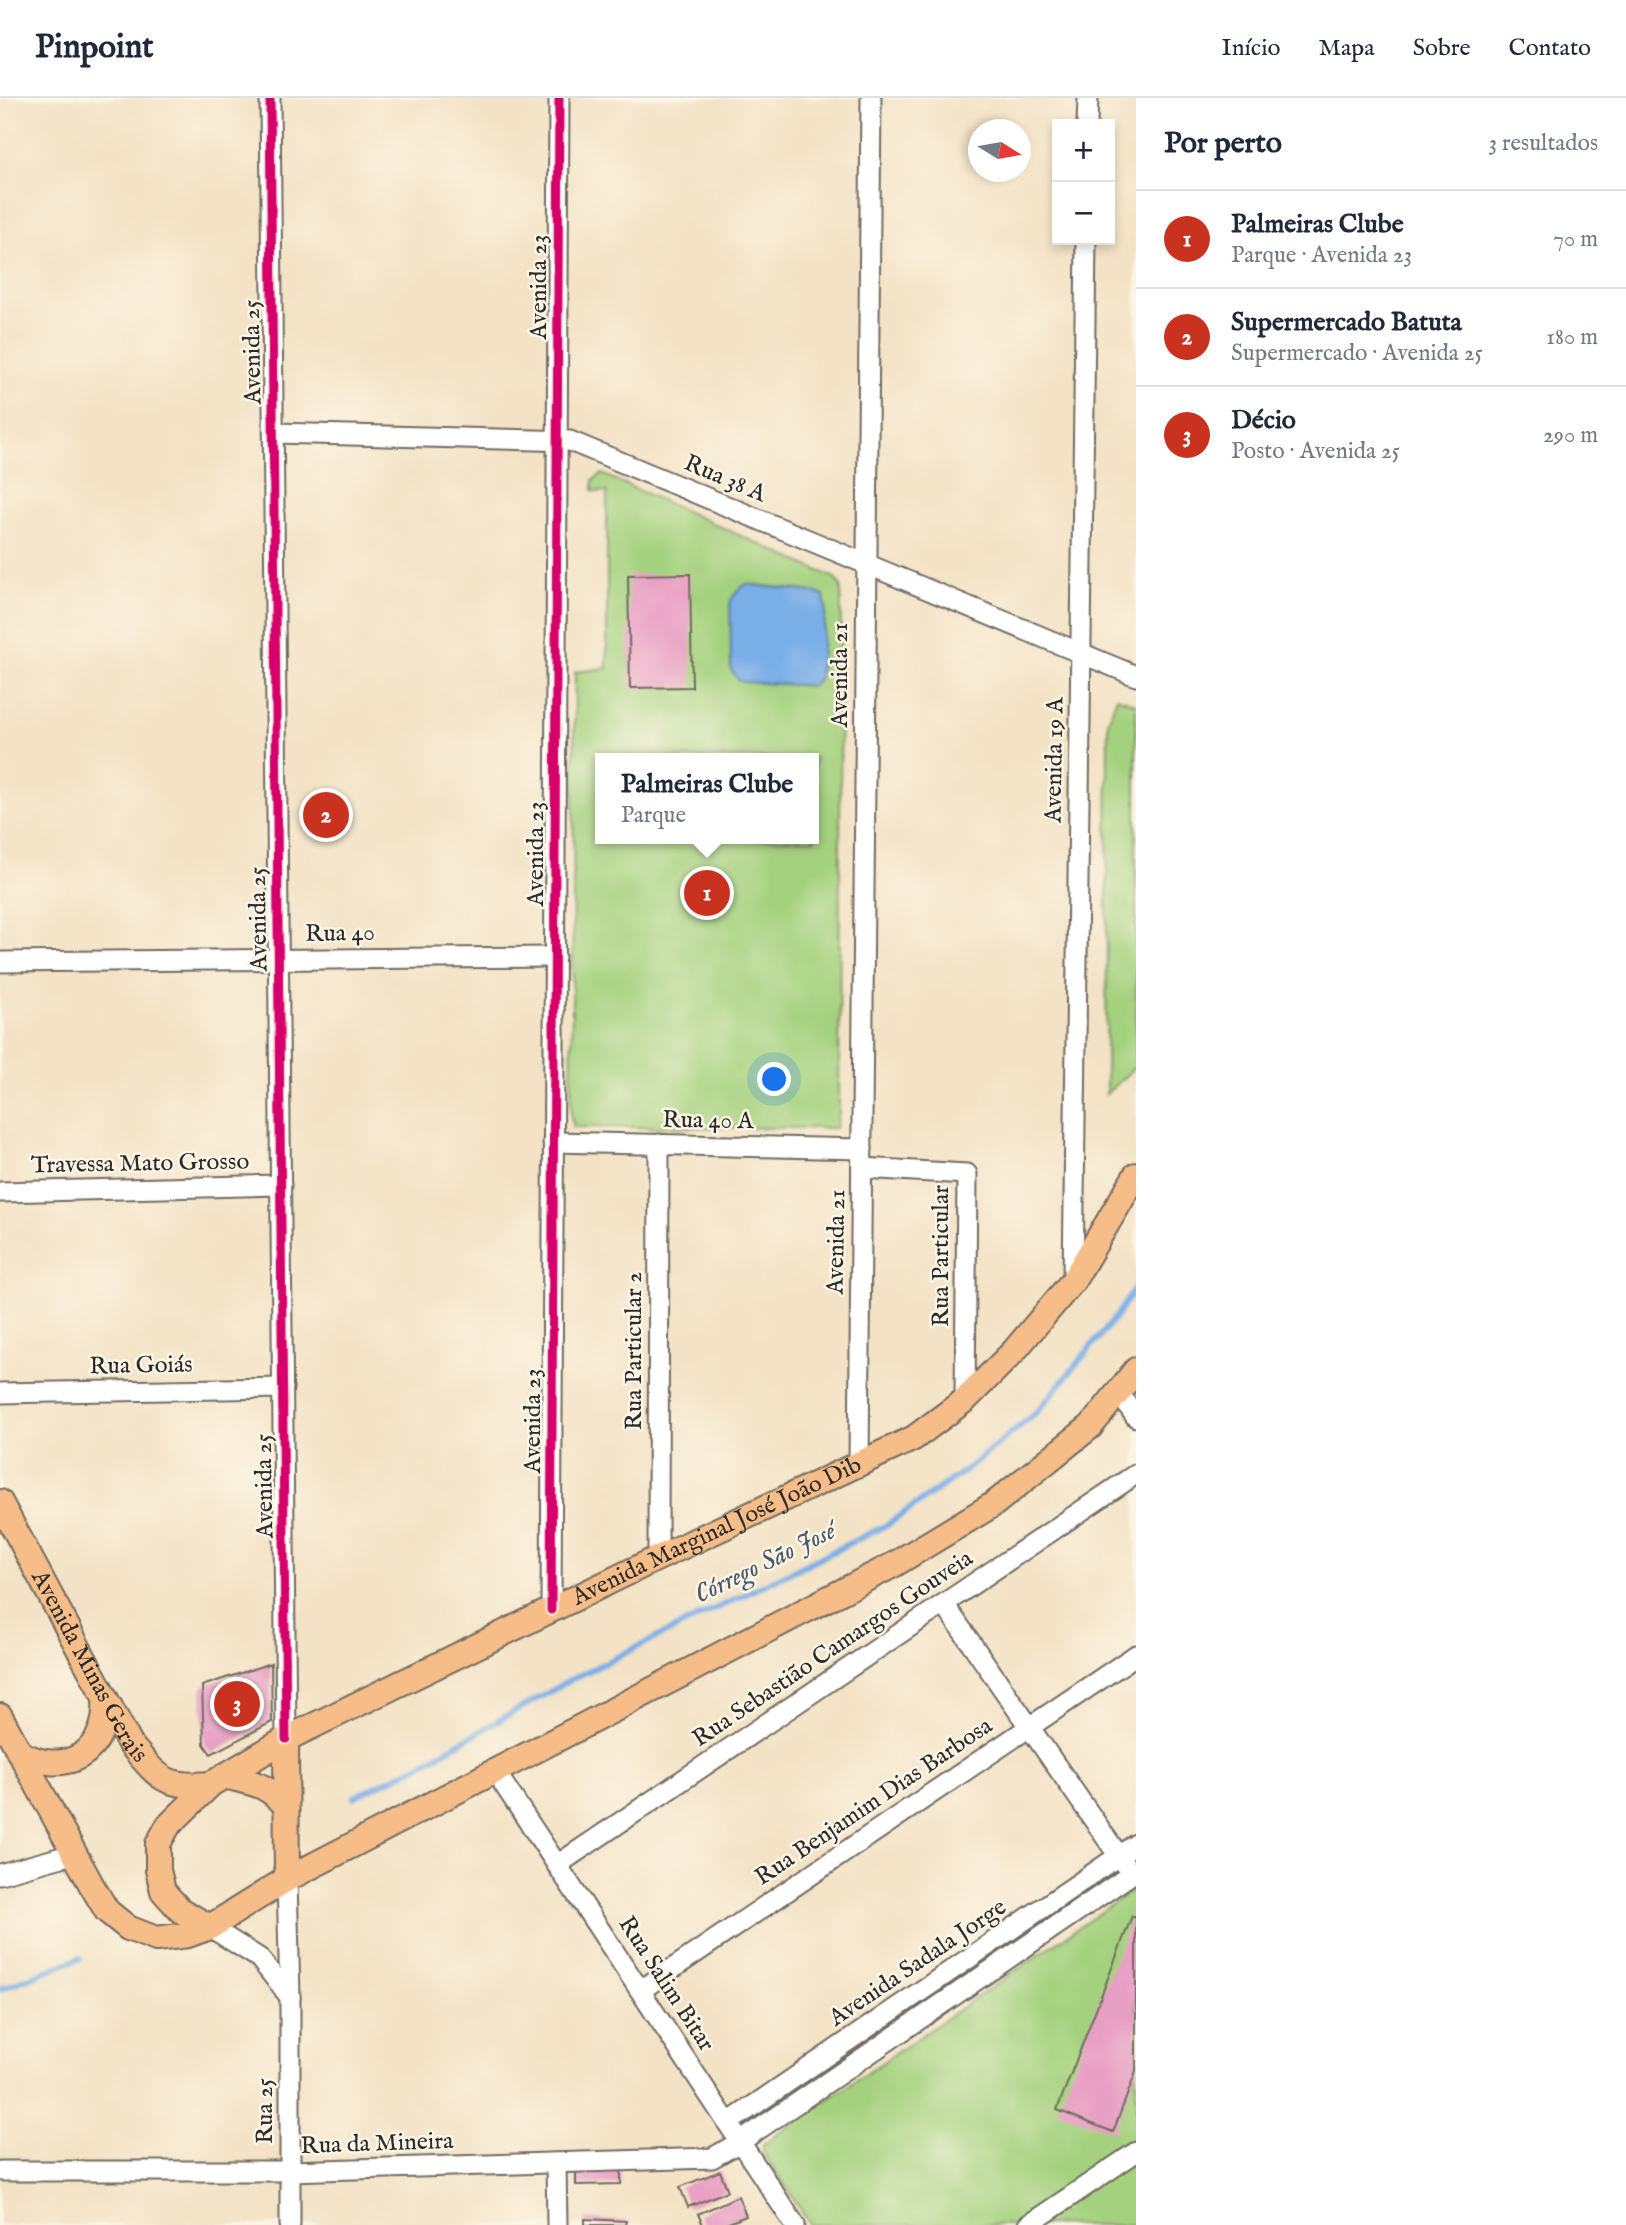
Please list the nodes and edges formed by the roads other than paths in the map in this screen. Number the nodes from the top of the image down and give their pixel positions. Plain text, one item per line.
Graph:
1 (270, 98) edge
2 (559, 98) edge
3 (871, 98) edge
4 (1088, 98) edge
5 (1087, 119) edge
6 (1086, 245) edge
7 (274, 433) junction
8 (557, 441) junction
9 (865, 564) junction
10 (1081, 653) junction
11 (1136, 676) edge
12 (555, 957) junction
13 (279, 960) junction
14 (0, 962) edge
15 (553, 1142) junction
16 (659, 1144) junction
17 (862, 1158) junction
18 (1136, 1175) edge
19 (281, 1185) junction
20 (0, 1192) edge
21 (1073, 1281) junction
22 (1136, 1370) edge
23 (283, 1388) junction
24 (0, 1392) edge
25 (1119, 1393) junction
26 (965, 1400) junction
27 (1136, 1417) edge
28 (859, 1463) junction
29 (1136, 1474) edge
30 (0, 1502) edge
31 (658, 1558) junction
32 (944, 1604) junction
33 (551, 1610) junction
34 (1136, 1655) edge
35 (104, 1698) junction
36 (0, 1716) edge
37 (1029, 1727) junction
38 (286, 1739) junction
39 (10, 1753) edge
40 (495, 1771) junction
41 (218, 1780) junction
42 (286, 1806) junction
43 (1136, 1844) edge
44 (73, 1854) junction
45 (1118, 1856) junction
46 (557, 1866) junction
47 (1134, 1873) edge
48 (0, 1874) edge
49 (287, 1880) junction
50 (210, 1927) junction
51 (640, 1990) junction
52 (290, 1997) junction
53 (728, 2123) junction
54 (740, 2142) junction
55 (1136, 2152) edge
56 (712, 2158) junction
57 (556, 2163) junction
58 (0, 2171) edge
59 (289, 2171) junction
60 (290, 2225) edge
61 (557, 2225) edge
62 (795, 2225) edge
63 (1028, 2225) edge

1 - 7 street, Avenida 25
2 - 8 street, Avenida 23
3 - 9 street, Avenida 21
4 - 5 street
6 - 10 street, Avenida 19 A
7 - 8 street, Rua 38 A
7 - 13 street, Avenida 25
8 - 9 street, Rua 38 A
8 - 12 street, Avenida 23
9 - 10 street, Rua 38 A
9 - 17 street, Avenida 21
10 - 11 street, Rua 38 A
10 - 21 street, Avenida 19 A
12 - 13 street, Rua 40
12 - 15 street, Avenida 23
13 - 14 street, Rua 40
13 - 19 street, Avenida 25
15 - 16 street, Rua 40 A
15 - 33 street, Avenida 23
16 - 17 street, Rua 40 A
16 - 31 street, Rua Particular 2
17 - 26 street, Rua Particular
17 - 28 street, Avenida 21
18 - 21 main road, Avenida Marginal José João Dib
19 - 20 street, Travessa Mato Grosso
19 - 23 street, Avenida 25
21 - 26 main road, Avenida Marginal José João Dib
22 - 25 main road
23 - 24 street, Rua Goiás
23 - 38 street, Avenida 25
25 - 27 street
25 - 40 main road
26 - 28 main road, Avenida Marginal José João Dib
28 - 31 main road, Avenida Marginal José João Dib
29 - 32 street, Rua Sebastião Camargos Gouveia
30 - 35 main road, Avenida Minas Gerais
31 - 33 main road, Avenida Marginal José João Dib
32 - 37 street
32 - 46 street, Rua Sebastião Camargos Gouveia
33 - 38 main road, Avenida Marginal José João Dib
34 - 37 street, Rua Benjamim Dias Barbosa
35 - 39 main road
35 - 41 main road, Avenida Minas Gerais
36 - 39 main road
37 - 45 street
37 - 51 street, Rua Benjamim Dias Barbosa
38 - 41 main road, Avenida Marginal José João Dib
38 - 42 main road
39 - 44 main road
40 - 46 street, Rua Salim Bitar
40 - 49 main road
41 - 42 main road
41 - 50 main road
42 - 49 main road
43 - 45 street, Avenida Sadala Jorge
44 - 48 street
44 - 50 main road
45 - 47 street
45 - 53 street, Avenida Sadala Jorge
46 - 51 street, Rua Salim Bitar
47 - 54 street, Avenida Sadala Jorge
49 - 50 main road
49 - 52 street, Rua 25
50 - 52 street
51 - 53 street, Rua Salim Bitar
52 - 59 street, Rua 25
53 - 54 street, Rua Salim Bitar
53 - 56 street
54 - 56 street, Rua da Mineira
54 - 62 street, Rua Salim Bitar
55 - 63 street
56 - 57 street, Rua da Mineira
57 - 59 street, Rua da Mineira
57 - 61 street
58 - 59 street, Rua da Mineira
59 - 60 street, Rua 25

